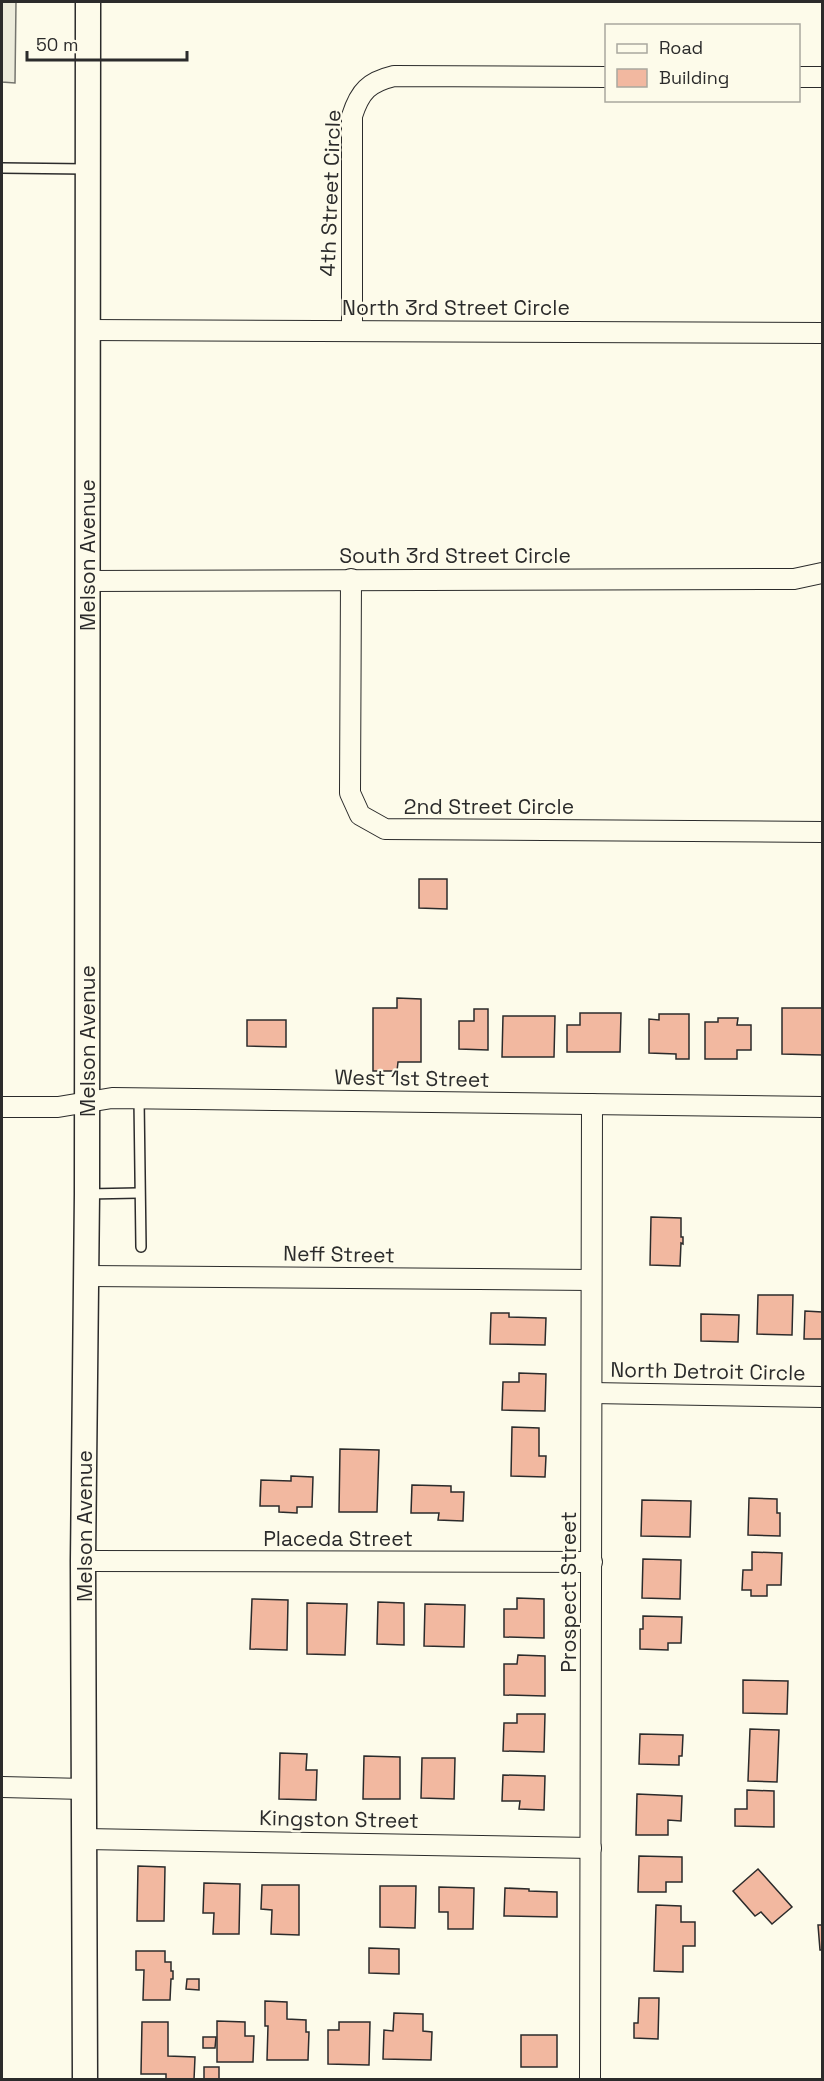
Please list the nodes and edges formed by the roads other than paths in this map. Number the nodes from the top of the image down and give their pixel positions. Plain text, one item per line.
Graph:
1 (88, 2) edge
2 (605, 77) edge
3 (800, 77) edge
4 (822, 77) edge
5 (2, 168) edge
6 (87, 169) junction
7 (88, 330) junction
8 (352, 330) junction
9 (822, 333) edge
10 (822, 573) edge
11 (351, 579) junction
12 (87, 580) junction
13 (822, 832) edge
14 (138, 1099) junction
15 (86, 1103) junction
16 (592, 1104) junction
17 (2, 1107) edge
18 (822, 1107) edge
19 (87, 1194) junction
20 (138, 1194) junction
21 (141, 1247) dead end
22 (87, 1276) junction
23 (591, 1280) junction
24 (592, 1393) junction
25 (822, 1397) edge
26 (83, 1561) junction
27 (592, 1562) junction
28 (2, 1787) edge
29 (84, 1789) junction
30 (85, 1839) junction
31 (591, 1848) junction
32 (85, 2079) edge
33 (590, 2079) edge

1 - 6 street, Melson Avenue
2 - 8 street, 4th Street Circle
3 - 4 street
5 - 6 lane
6 - 7 street, Melson Avenue
7 - 8 street, North 3rd Street Circle
7 - 12 street, Melson Avenue
8 - 9 street, North 3rd Street Circle
10 - 11 street, South 3rd Street Circle
11 - 12 street, South 3rd Street Circle
11 - 13 street, 2nd Street Circle
12 - 15 street, Melson Avenue
14 - 15 street, West 1st Street
14 - 16 street, West 1st Street
14 - 20 lane
15 - 17 street, West 1st Street
15 - 19 street, Melson Avenue
16 - 18 street, West 1st Street
16 - 23 street, Prospect Street
19 - 20 lane
19 - 22 street, Melson Avenue
20 - 21 lane
22 - 23 street, Neff Street
22 - 26 street, Melson Avenue
23 - 24 street, Prospect Street
24 - 25 street, North Detroit Circle
24 - 27 street, Prospect Street
26 - 27 street, Placeda Street
26 - 29 street, Melson Avenue
27 - 31 street, Prospect Street
28 - 29 street
29 - 30 street, Melson Avenue
30 - 31 street, Kingston Street
30 - 32 street, Melson Avenue
31 - 33 street, Prospect Street

